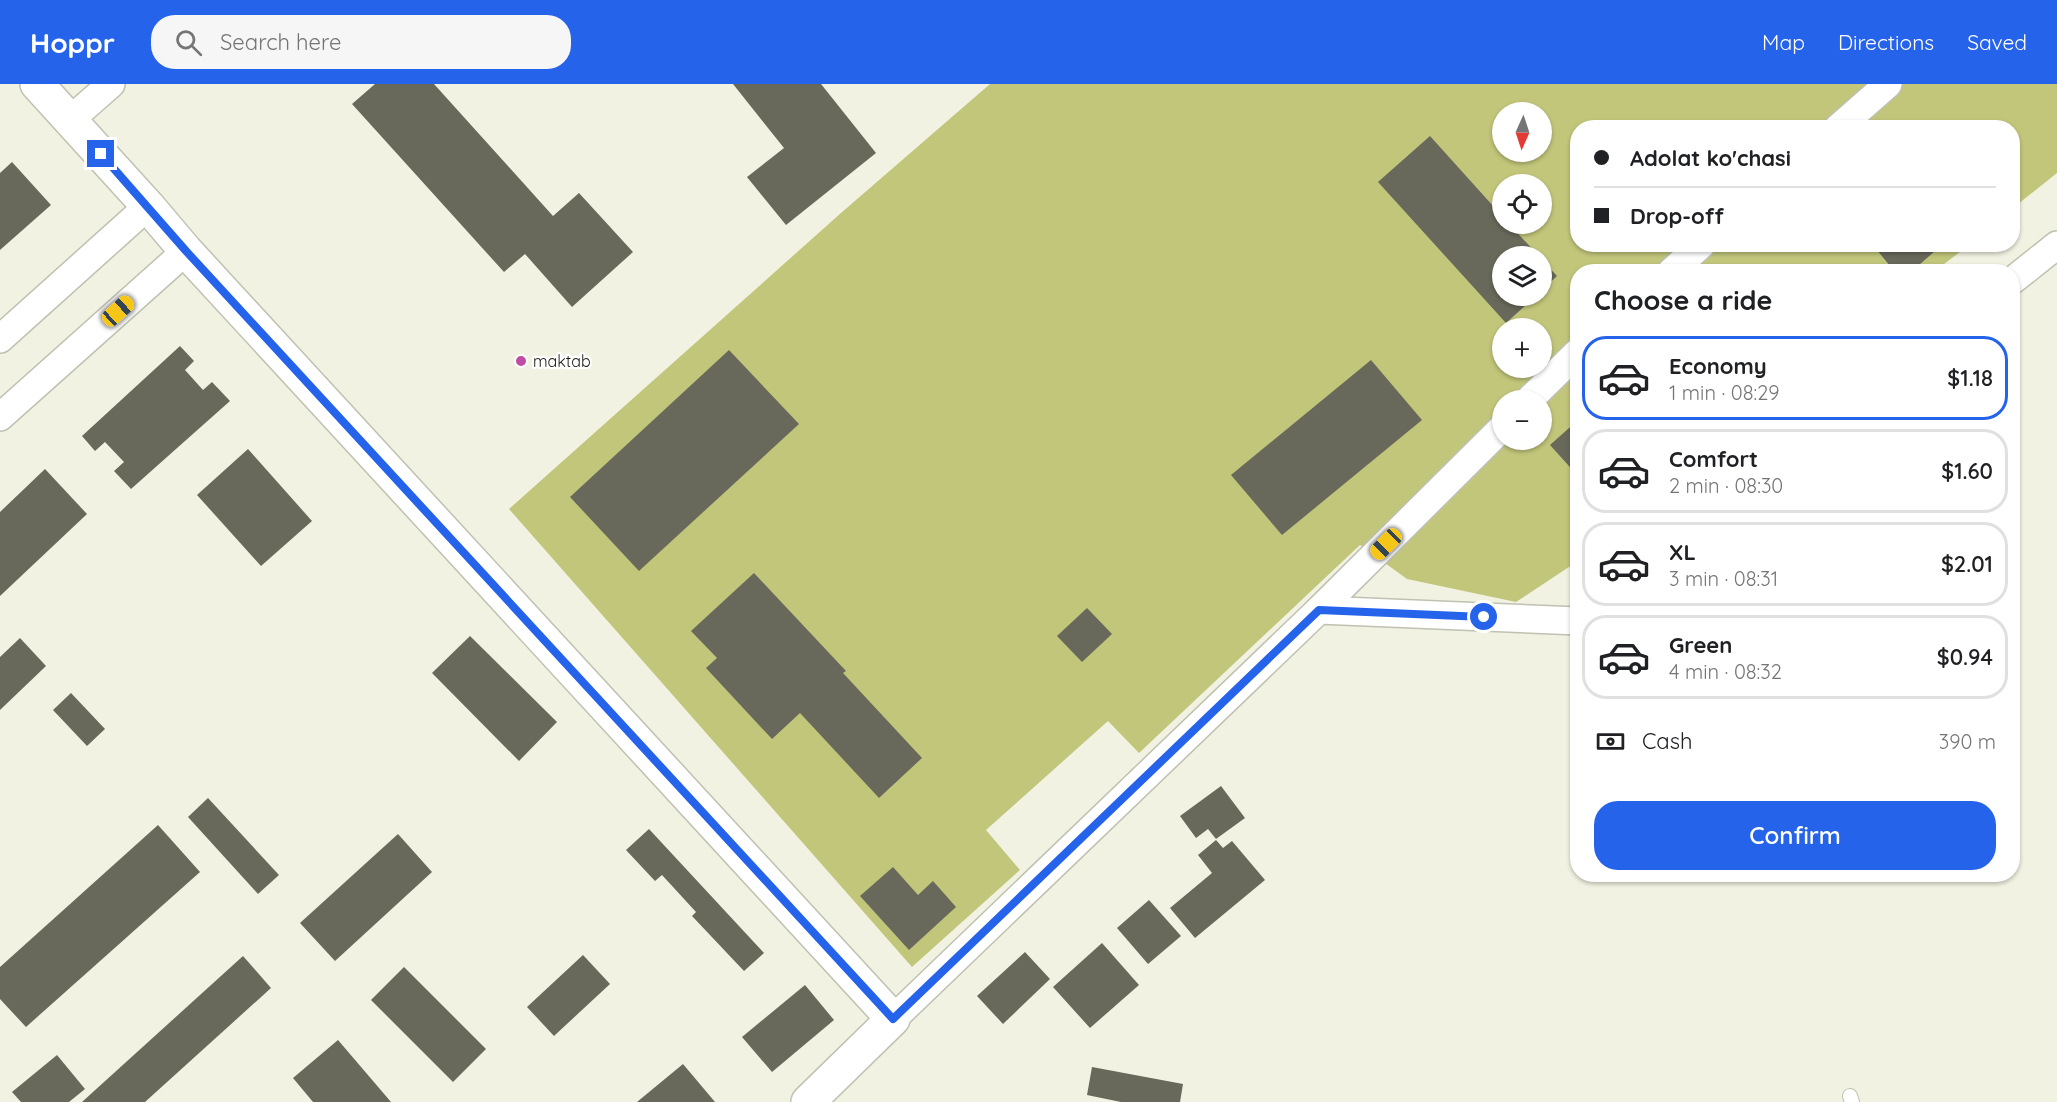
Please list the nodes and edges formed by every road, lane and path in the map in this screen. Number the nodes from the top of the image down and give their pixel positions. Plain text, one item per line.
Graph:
1 (37, 84) edge
2 (111, 84) edge
3 (1888, 84) edge
4 (70, 120) junction
5 (1847, 120) edge
6 (148, 206) junction
7 (2057, 244) edge
8 (186, 251) junction
9 (1693, 252) edge
10 (1680, 264) edge
11 (2020, 274) edge
12 (0, 339) edge
13 (1570, 360) edge
14 (1539, 390) edge
15 (0, 417) edge
16 (1492, 438) edge
17 (1319, 610) junction
18 (1570, 621) edge
19 (893, 1019) junction
20 (808, 1102) edge

1 - 4 street
2 - 4 street
3 - 5 street
4 - 6 street
6 - 8 street
6 - 12 street
7 - 11 street
8 - 15 street
8 - 19 street
9 - 10 street
13 - 14 street
16 - 17 street
17 - 18 street
17 - 19 street
19 - 20 street

